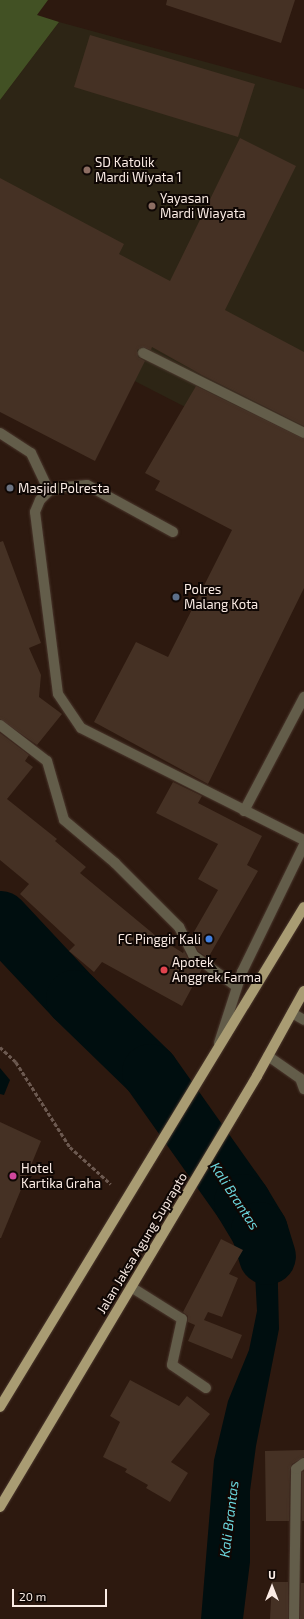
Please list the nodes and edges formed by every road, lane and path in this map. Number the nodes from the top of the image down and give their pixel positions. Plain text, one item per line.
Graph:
1 (143, 353) dead end
2 (0, 433) edge
3 (304, 433) edge
4 (49, 491) junction
5 (174, 532) dead end
6 (304, 697) edge
7 (0, 725) edge
8 (244, 811) junction
9 (304, 840) edge
10 (304, 845) edge
11 (304, 907) edge
12 (237, 987) junction
13 (304, 991) edge
14 (292, 1013) junction
15 (304, 1020) edge
16 (218, 1045) junction
17 (0, 1047) edge
18 (268, 1056) junction
19 (304, 1090) edge
20 (129, 1194) junction
21 (131, 1287) junction
22 (206, 1388) dead end
23 (0, 1407) edge
24 (304, 1463) edge
25 (0, 1507) edge
26 (294, 1619) edge

1 - 3 street
2 - 4 street
4 - 5 street
4 - 8 street
6 - 8 street
7 - 12 street
8 - 9 street
10 - 12 street
11 - 16 main road
12 - 16 street
13 - 14 main road, Jalan Jaksa Agung Suprapto
14 - 15 street
14 - 18 main road, Jalan Jaksa Agung Suprapto
16 - 20 main road
17 - 20 path
18 - 19 street
18 - 21 main road, Jalan Jaksa Agung Suprapto
20 - 23 main road
21 - 22 street
21 - 25 main road, Jalan Jaksa Agung Suprapto
24 - 26 street

